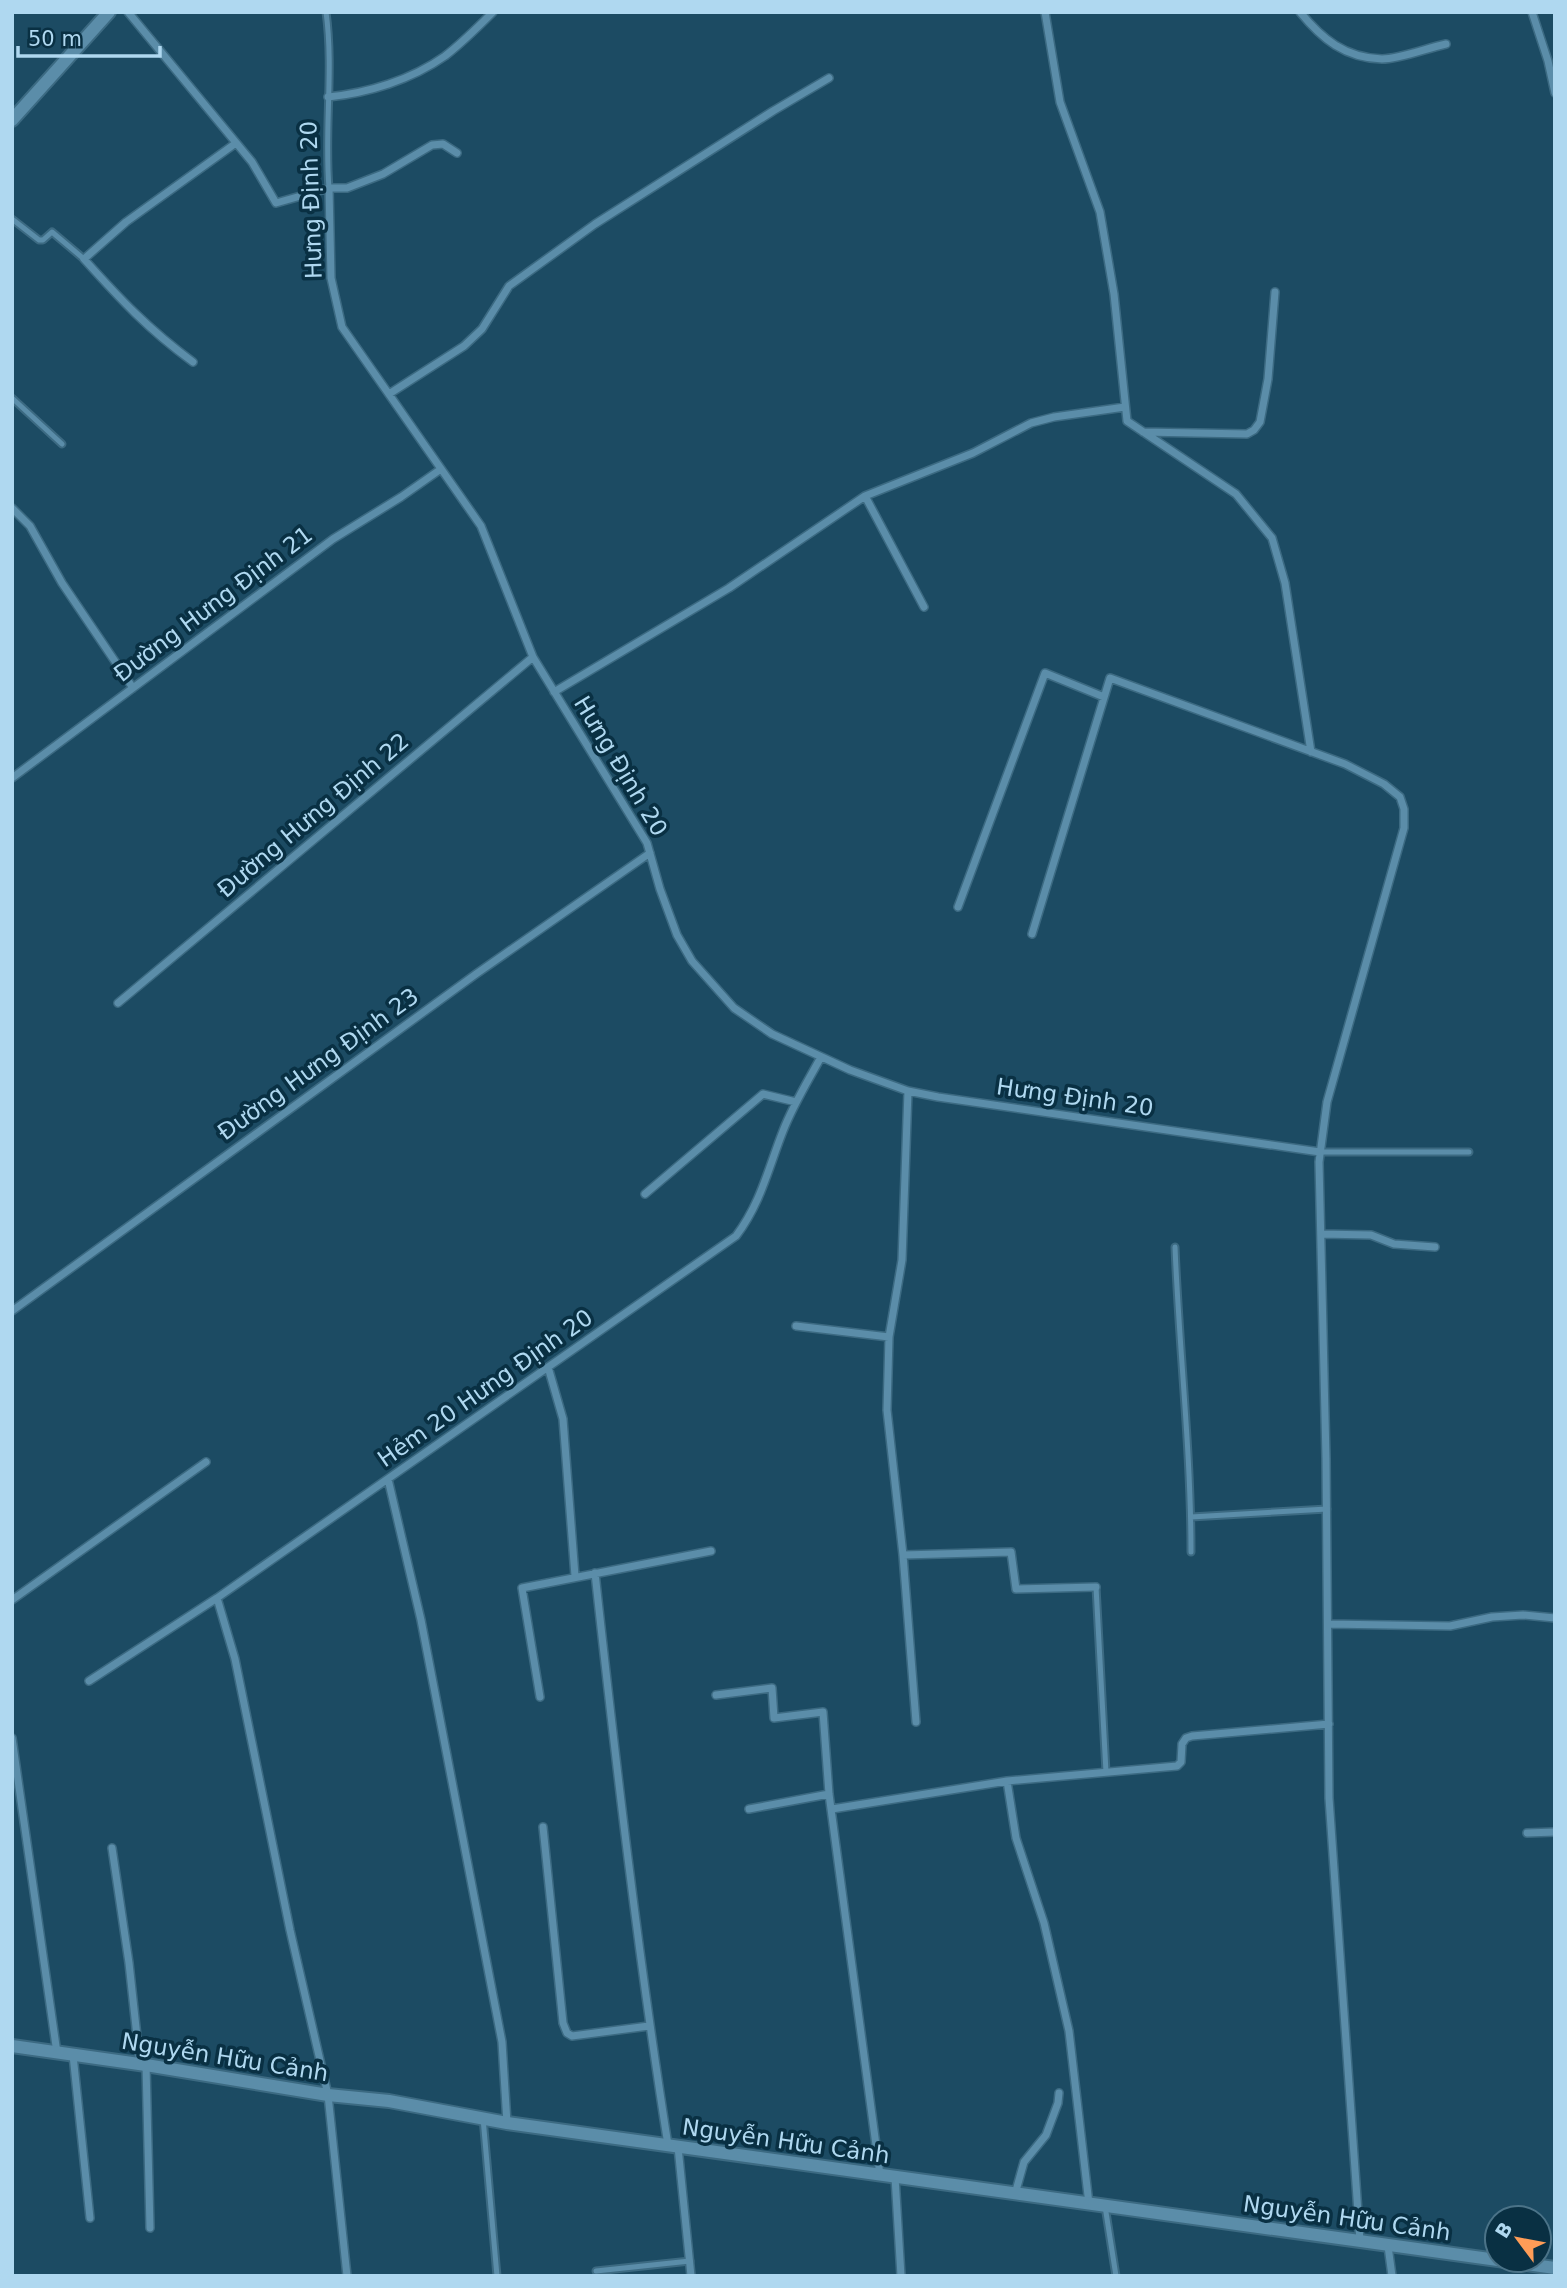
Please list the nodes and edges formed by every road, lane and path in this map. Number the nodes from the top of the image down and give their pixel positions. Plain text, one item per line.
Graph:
1 (109, 12) edge
2 (128, 12) edge
3 (326, 12) edge
4 (494, 12) edge
5 (1045, 12) edge
6 (1300, 12) edge
7 (1532, 12) edge
8 (1446, 44) dead end
9 (829, 78) dead end
10 (1555, 93) edge
11 (328, 97) junction
12 (12, 120) edge
13 (236, 143) junction
14 (457, 153) dead end
15 (329, 188) junction
16 (12, 219) edge
17 (84, 259) junction
18 (1275, 292) dead end
19 (193, 362) dead end
20 (389, 394) junction
21 (12, 398) edge
22 (1125, 407) junction
23 (1143, 432) junction
24 (62, 444) dead end
25 (441, 469) junction
26 (865, 496) junction
27 (12, 508) edge
28 (924, 607) dead end
29 (533, 657) junction
30 (133, 688) junction
31 (554, 692) junction
32 (1104, 697) junction
33 (1311, 752) junction
34 (12, 778) edge
35 (650, 853) junction
36 (958, 907) dead end
37 (1032, 933) dead end
38 (118, 1003) dead end
39 (821, 1057) junction
40 (908, 1091) junction
41 (796, 1102) junction
42 (1320, 1152) junction
43 (1469, 1153) dead end
44 (645, 1194) dead end
45 (1321, 1234) junction
46 (1175, 1247) dead end
47 (1435, 1247) dead end
48 (12, 1311) edge
49 (796, 1326) dead end
50 (889, 1337) junction
51 (548, 1367) junction
52 (206, 1462) dead end
53 (388, 1479) junction
54 (1327, 1509) junction
55 (1191, 1517) junction
56 (710, 1551) dead end
57 (1191, 1552) dead end
58 (903, 1555) junction
59 (595, 1573) junction
60 (575, 1576) junction
61 (1097, 1587) joint
62 (217, 1598) junction
63 (12, 1600) edge
64 (1555, 1618) edge
65 (1328, 1624) junction
66 (89, 1681) dead end
67 (716, 1695) dead end
68 (540, 1697) dead end
69 (916, 1722) dead end
70 (1329, 1724) junction
71 (12, 1738) edge
72 (1106, 1772) junction
73 (1007, 1780) junction
74 (829, 1794) junction
75 (749, 1809) dead end
76 (831, 1809) junction
77 (543, 1827) dead end
78 (1555, 1832) edge
79 (1527, 1833) dead end
80 (112, 1848) dead end
81 (649, 2026) junction
82 (12, 2046) edge
83 (57, 2053) junction
84 (73, 2055) junction
85 (143, 2064) junction
86 (1059, 2093) dead end
87 (328, 2095) junction
88 (483, 2118) junction
89 (507, 2123) junction
90 (673, 2146) junction
91 (880, 2175) junction
92 (895, 2178) junction
93 (1015, 2194) junction
94 (1089, 2204) junction
95 (1105, 2206) junction
96 (90, 2218) dead end
97 (150, 2228) dead end
98 (1360, 2241) junction
99 (1388, 2246) junction
100 (690, 2260) junction
101 (1555, 2268) edge
102 (596, 2271) dead end
103 (348, 2276) edge
104 (497, 2276) edge
105 (691, 2276) edge
106 (901, 2276) edge
107 (1116, 2276) edge
108 (1392, 2276) edge

1 - 12 street
2 - 13 street
3 - 11 lane, Hưng Định 20
4 - 11 street
5 - 22 street
6 - 8 street
7 - 10 street
9 - 20 street
11 - 15 lane, Hưng Định 20
13 - 15 street
13 - 17 street
14 - 15 street
15 - 20 street, Hưng Định 20
16 - 17 lane
17 - 19 street
18 - 23 street
20 - 25 street, Hưng Định 20
21 - 24 lane
22 - 23 street
22 - 26 street
23 - 33 street
25 - 29 street, Hưng Định 20
25 - 30 street, Đường Hưng Định 21
26 - 28 street
26 - 31 street
27 - 30 street
29 - 31 street, Hưng Định 20
29 - 38 street, Đường Hưng Định 22
30 - 34 street, Đường Hưng Định 21
31 - 35 street, Hưng Định 20
32 - 33 street
32 - 36 street
32 - 37 street
33 - 42 street
35 - 39 street, Hưng Định 20
35 - 48 street, Đường Hưng Định 23
39 - 40 street, Hưng Định 20
39 - 41 street, Hẻm 20 Hưng Định 20
40 - 42 street, Hưng Định 20
40 - 50 street
41 - 44 street
41 - 51 street, Hẻm 20 Hưng Định 20
42 - 43 lane
42 - 45 street
45 - 47 street
45 - 54 street
46 - 55 lane
49 - 50 street
50 - 58 street
51 - 53 street, Hẻm 20 Hưng Định 20
51 - 60 street
52 - 63 street
53 - 62 street, Hẻm 20 Hưng Định 20
53 - 89 street
54 - 55 lane
54 - 65 street
55 - 57 lane
56 - 59 street
58 - 61 street
58 - 69 street
59 - 60 street
59 - 81 street
60 - 68 street
61 - 72 lane
62 - 66 street, Hẻm 20 Hưng Định 20
62 - 87 street
64 - 65 street
65 - 70 street
67 - 74 street
70 - 72 street
70 - 98 street
71 - 83 street
72 - 73 street
73 - 76 street
73 - 94 street
74 - 75 street
74 - 76 street
76 - 91 street
77 - 81 street
78 - 79 street
80 - 85 street
81 - 90 street
82 - 83 street, Nguyễn Hữu Cảnh
83 - 84 street, Nguyễn Hữu Cảnh
84 - 85 street, Nguyễn Hữu Cảnh
84 - 96 street
85 - 87 street, Nguyễn Hữu Cảnh
85 - 97 street
86 - 93 street
87 - 88 street, Nguyễn Hữu Cảnh
87 - 103 street
88 - 89 street, Nguyễn Hữu Cảnh
88 - 104 lane
89 - 90 street, Nguyễn Hữu Cảnh
90 - 91 street, Nguyễn Hữu Cảnh
90 - 100 street
91 - 92 street, Nguyễn Hữu Cảnh
92 - 93 street, Nguyễn Hữu Cảnh
92 - 106 street
93 - 94 street, Nguyễn Hữu Cảnh
94 - 95 street, Nguyễn Hữu Cảnh
95 - 98 street, Nguyễn Hữu Cảnh
95 - 107 lane
98 - 99 street, Nguyễn Hữu Cảnh
99 - 101 street, Nguyễn Hữu Cảnh
99 - 108 street
100 - 102 lane
100 - 105 street

